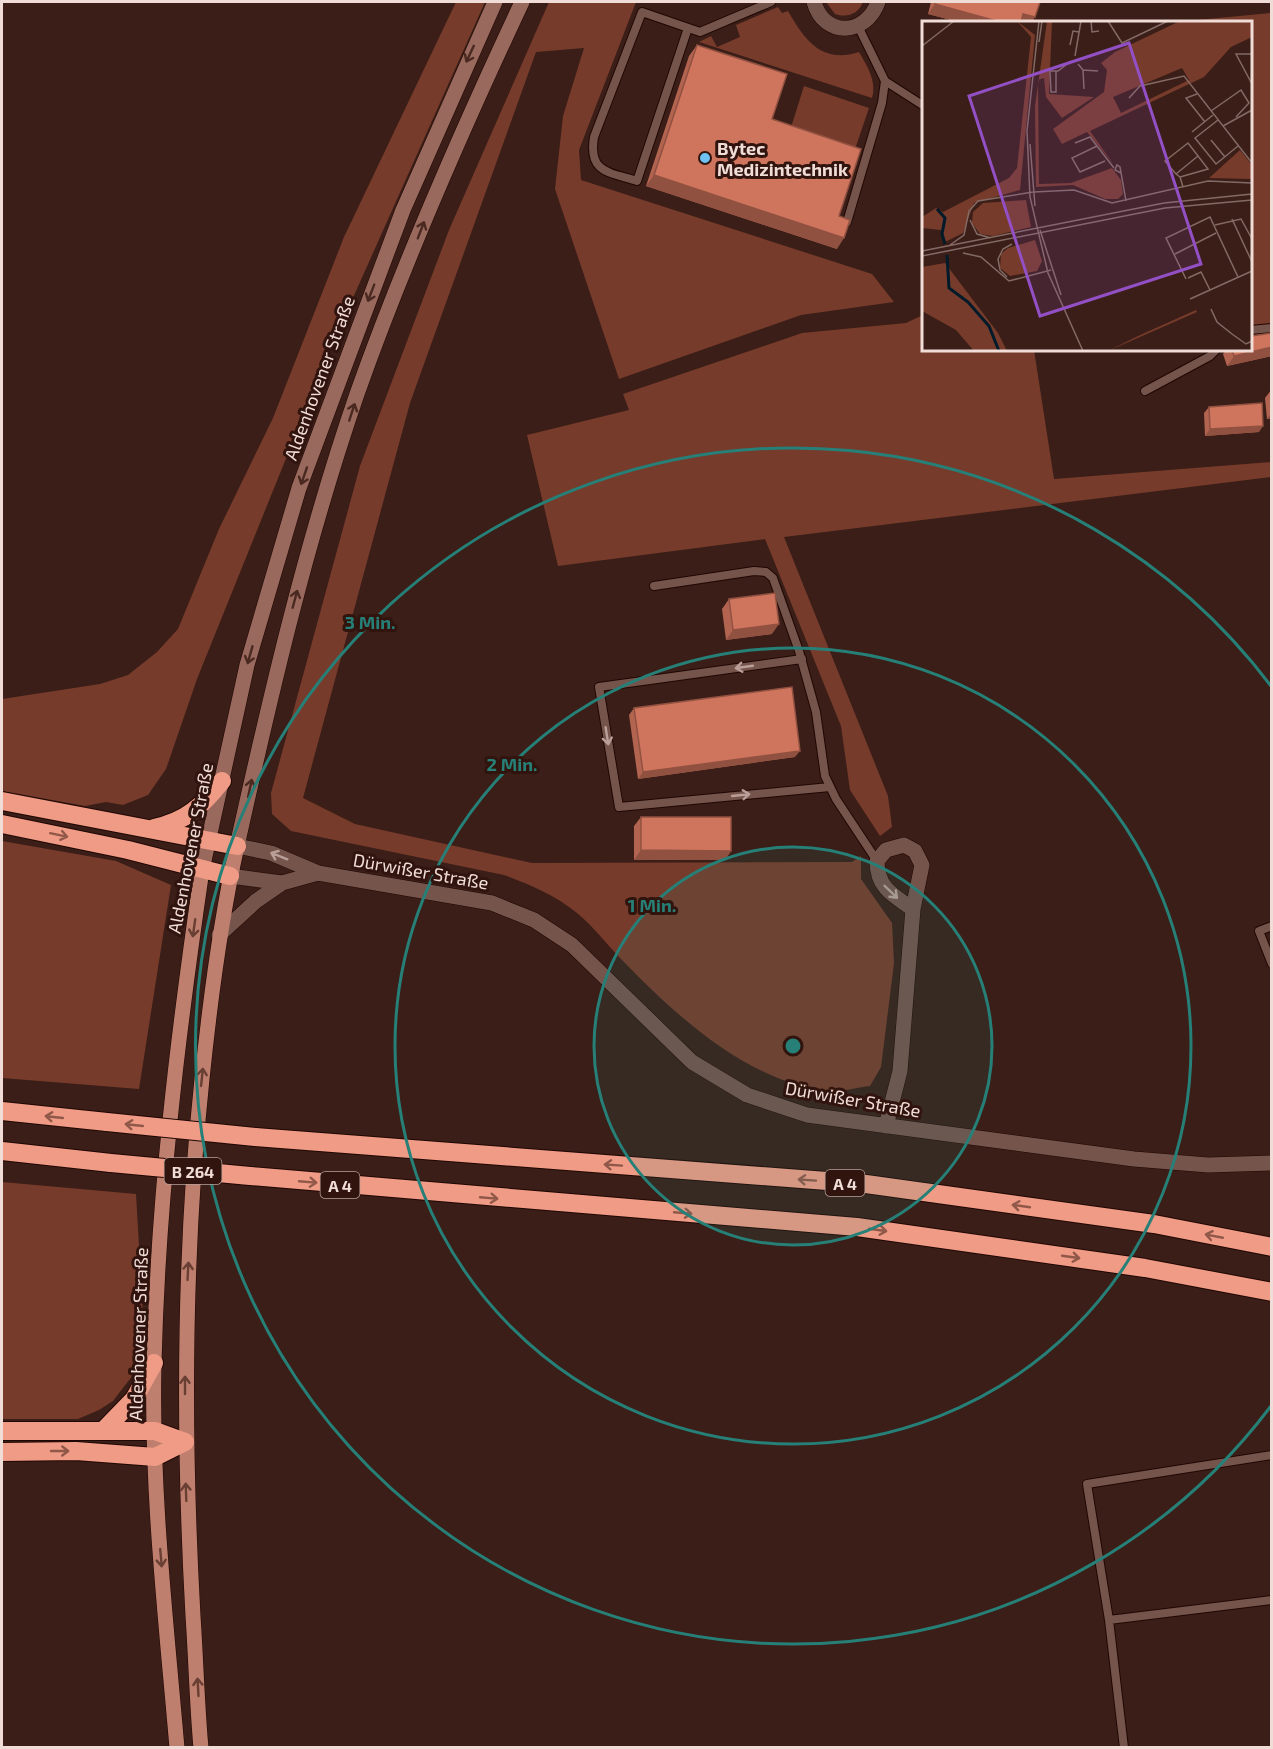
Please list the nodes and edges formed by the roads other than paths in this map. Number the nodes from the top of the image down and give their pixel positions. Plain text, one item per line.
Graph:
1 (495, 2) edge
2 (522, 2) edge
3 (771, 2) edge
4 (814, 2) edge
5 (878, 2) edge
6 (858, 26) junction
7 (688, 28) junction
8 (885, 81) junction
9 (922, 105) edge
10 (847, 222) edge
11 (1272, 328) edge
12 (1252, 330) edge
13 (1215, 351) edge
14 (1145, 391) dead end
15 (654, 586) dead end
16 (802, 659) junction
17 (222, 781) junction
18 (830, 786) junction
19 (2, 801) edge
20 (2, 824) edge
21 (151, 828) junction
22 (209, 841) junction
23 (237, 846) junction
24 (876, 861) junction
25 (202, 870) junction
26 (318, 873) junction
27 (230, 876) junction
28 (282, 883) junction
29 (913, 909) junction
30 (1272, 926) edge
31 (219, 935) junction
32 (1272, 964) edge
33 (2, 1111) edge
34 (886, 1126) junction
35 (2, 1150) edge
36 (54, 1156) junction
37 (2, 1162) edge
38 (1272, 1163) edge
39 (1272, 1247) edge
40 (1272, 1292) edge
41 (154, 1363) junction
42 (2, 1431) edge
43 (103, 1431) junction
44 (155, 1431) junction
45 (185, 1442) junction
46 (2, 1452) edge
47 (1272, 1455) edge
48 (155, 1457) junction
49 (1272, 1600) edge
50 (1109, 1620) junction
51 (177, 1748) edge
52 (201, 1748) edge
53 (1124, 1748) edge

1 -> 17 main road, Aldenhovener Straße
23 -> 2 main road
3 - 7 lane
4 - 6 street
5 - 6 street
6 - 8 lane
7 - 7 lane
8 - 9 lane
8 - 10 lane
11 - 12 lane
13 - 14 lane
15 - 16 lane
16 - 18 lane
16 -> 18 lane
17 - 21 highway
17 - 22 main road, Aldenhovener Straße
18 - 24 lane
19 - 21 highway
20 -> 25 highway
21 - 22 highway
22 - 23 highway
22 - 25 main road, Aldenhovener Straße
26 -> 23 street, Dürwißer Straße
23 - 27 main road, B 264
24 -> 29 street
24 - 29 street
25 - 27 highway
25 -> 41 main road, Aldenhovener Straße / B 264
26 - 28 street, Dürwißer Straße
26 - 34 street, Dürwißer Straße
27 - 28 street, Dürwißer Straße
27 - 31 main road, B 264
28 - 31 street, Dürwißer Straße
29 - 34 street
30 - 32 lane
45 -> 31 main road, B 264
39 -> 33 highway, A 4, bridge
34 - 38 street, Dürwißer Straße
35 - 36 highway, A 4
36 - 37 highway
36 -> 40 highway, A 4, bridge
41 - 43 highway
41 - 44 main road, Aldenhovener Straße / B 264
42 - 43 highway
43 - 44 highway
44 - 45 highway
44 - 48 main road, Aldenhovener Straße / B 264
45 - 48 highway
52 -> 45 main road, B 264
46 -> 48 highway
47 - 50 lane
48 -> 51 main road, Aldenhovener Straße / B 264
49 - 50 lane
50 - 53 lane

